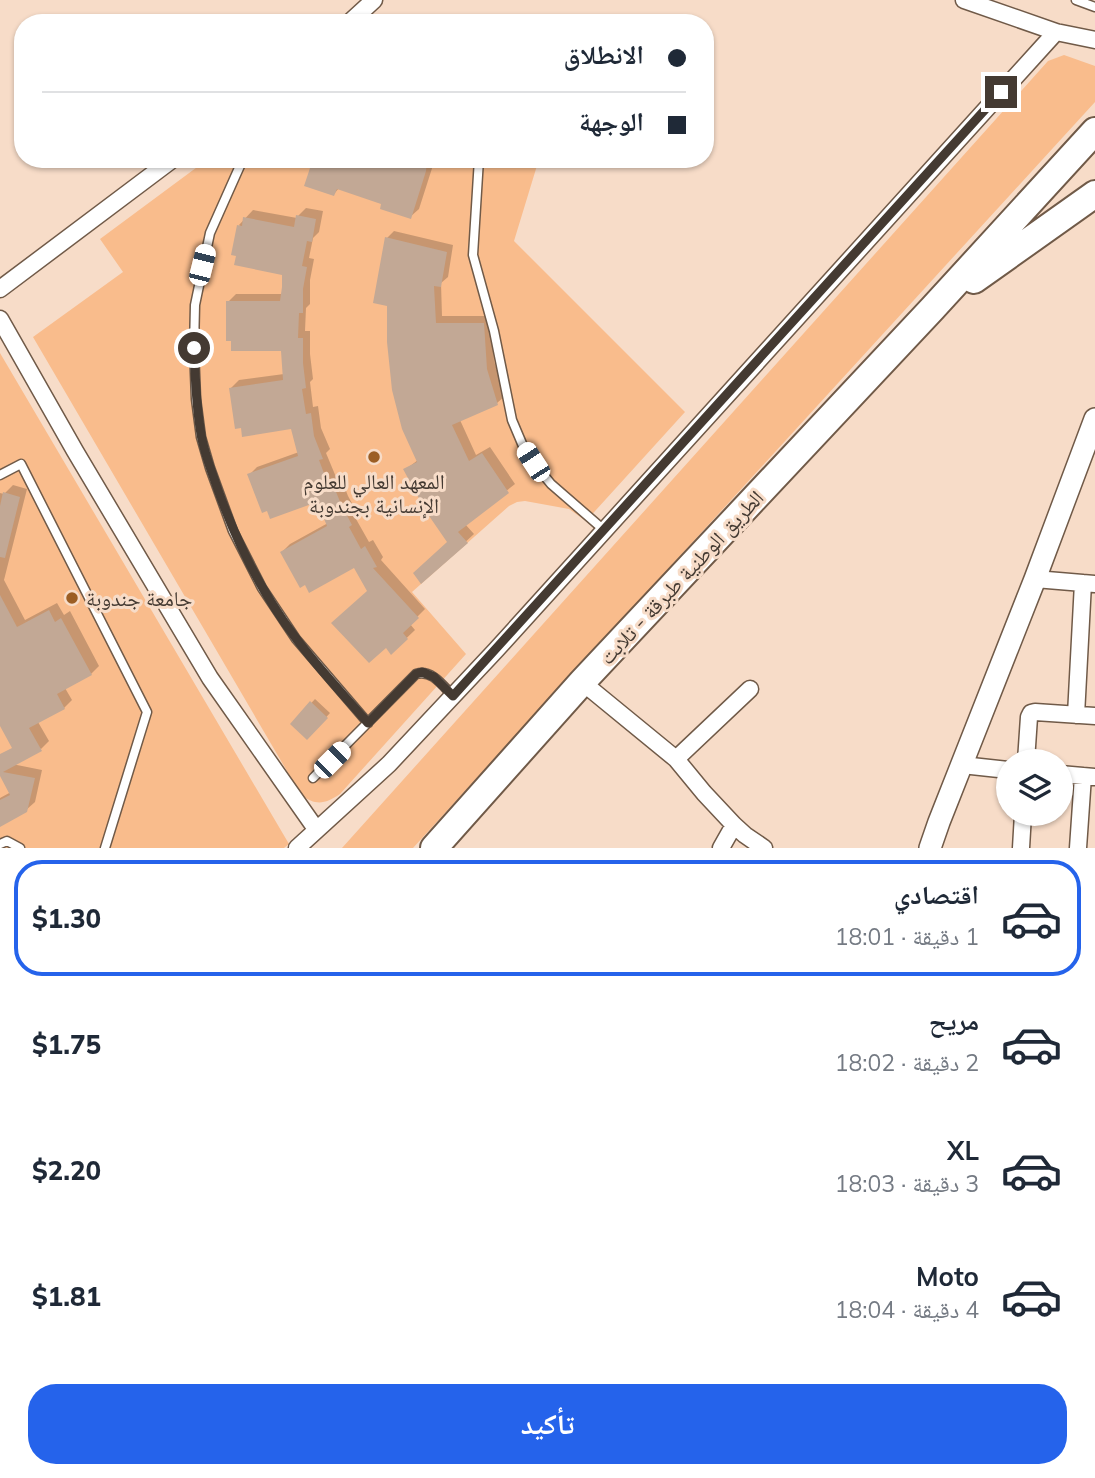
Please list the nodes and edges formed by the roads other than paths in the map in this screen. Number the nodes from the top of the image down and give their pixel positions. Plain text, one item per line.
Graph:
1 (374, 0) edge
2 (964, 0) edge
3 (1076, 0) edge
4 (1095, 7) edge
5 (359, 14) edge
6 (1056, 32) junction
7 (1095, 40) edge
8 (1095, 131) edge
9 (161, 168) edge
10 (239, 168) edge
11 (478, 168) edge
12 (1095, 194) edge
13 (0, 289) edge
14 (932, 309) junction
15 (0, 319) edge
16 (1095, 419) edge
17 (0, 475) edge
18 (604, 530) junction
19 (1035, 579) junction
20 (1089, 583) edge
21 (582, 682) junction
22 (750, 689) dead end
23 (453, 696) junction
24 (1076, 715) junction
25 (1095, 716) edge
26 (368, 723) junction
27 (1027, 749) edge
28 (676, 759) junction
29 (962, 765) junction
30 (996, 769) edge
31 (1089, 776) edge
32 (313, 778) dead end
33 (734, 825) junction
34 (1022, 826) edge
35 (316, 829) junction
36 (0, 844) edge
37 (20, 848) edge
38 (105, 848) edge
39 (297, 848) edge
40 (434, 848) edge
41 (722, 848) edge
42 (765, 848) edge
43 (930, 848) edge
44 (1021, 848) edge
45 (1078, 848) edge

1 - 5 street
2 - 6 street
3 - 4 lane
6 - 7 street
6 - 18 street
8 - 14 main road, الطريق الوطنية طبرقة - تلابت
9 - 13 street
10 - 26 lane
11 - 18 lane
12 - 14 main road, الطريق الوطنية طبرقة - تلابت
14 - 21 main road, الطريق الوطنية طبرقة - تلابت
15 - 35 street
16 - 19 street
17 - 38 lane
18 - 23 street
19 - 20 street
19 - 29 street
20 - 24 street
21 - 28 street
21 - 40 main road, الطريق الوطنية طبرقة - تلابت
22 - 28 street
23 - 26 lane
23 - 35 street
24 - 25 street
24 - 27 street
26 - 32 lane
28 - 33 street
29 - 30 street
29 - 43 street
31 - 45 street
33 - 41 street
33 - 42 street
34 - 44 street
35 - 39 street
36 - 37 lane

